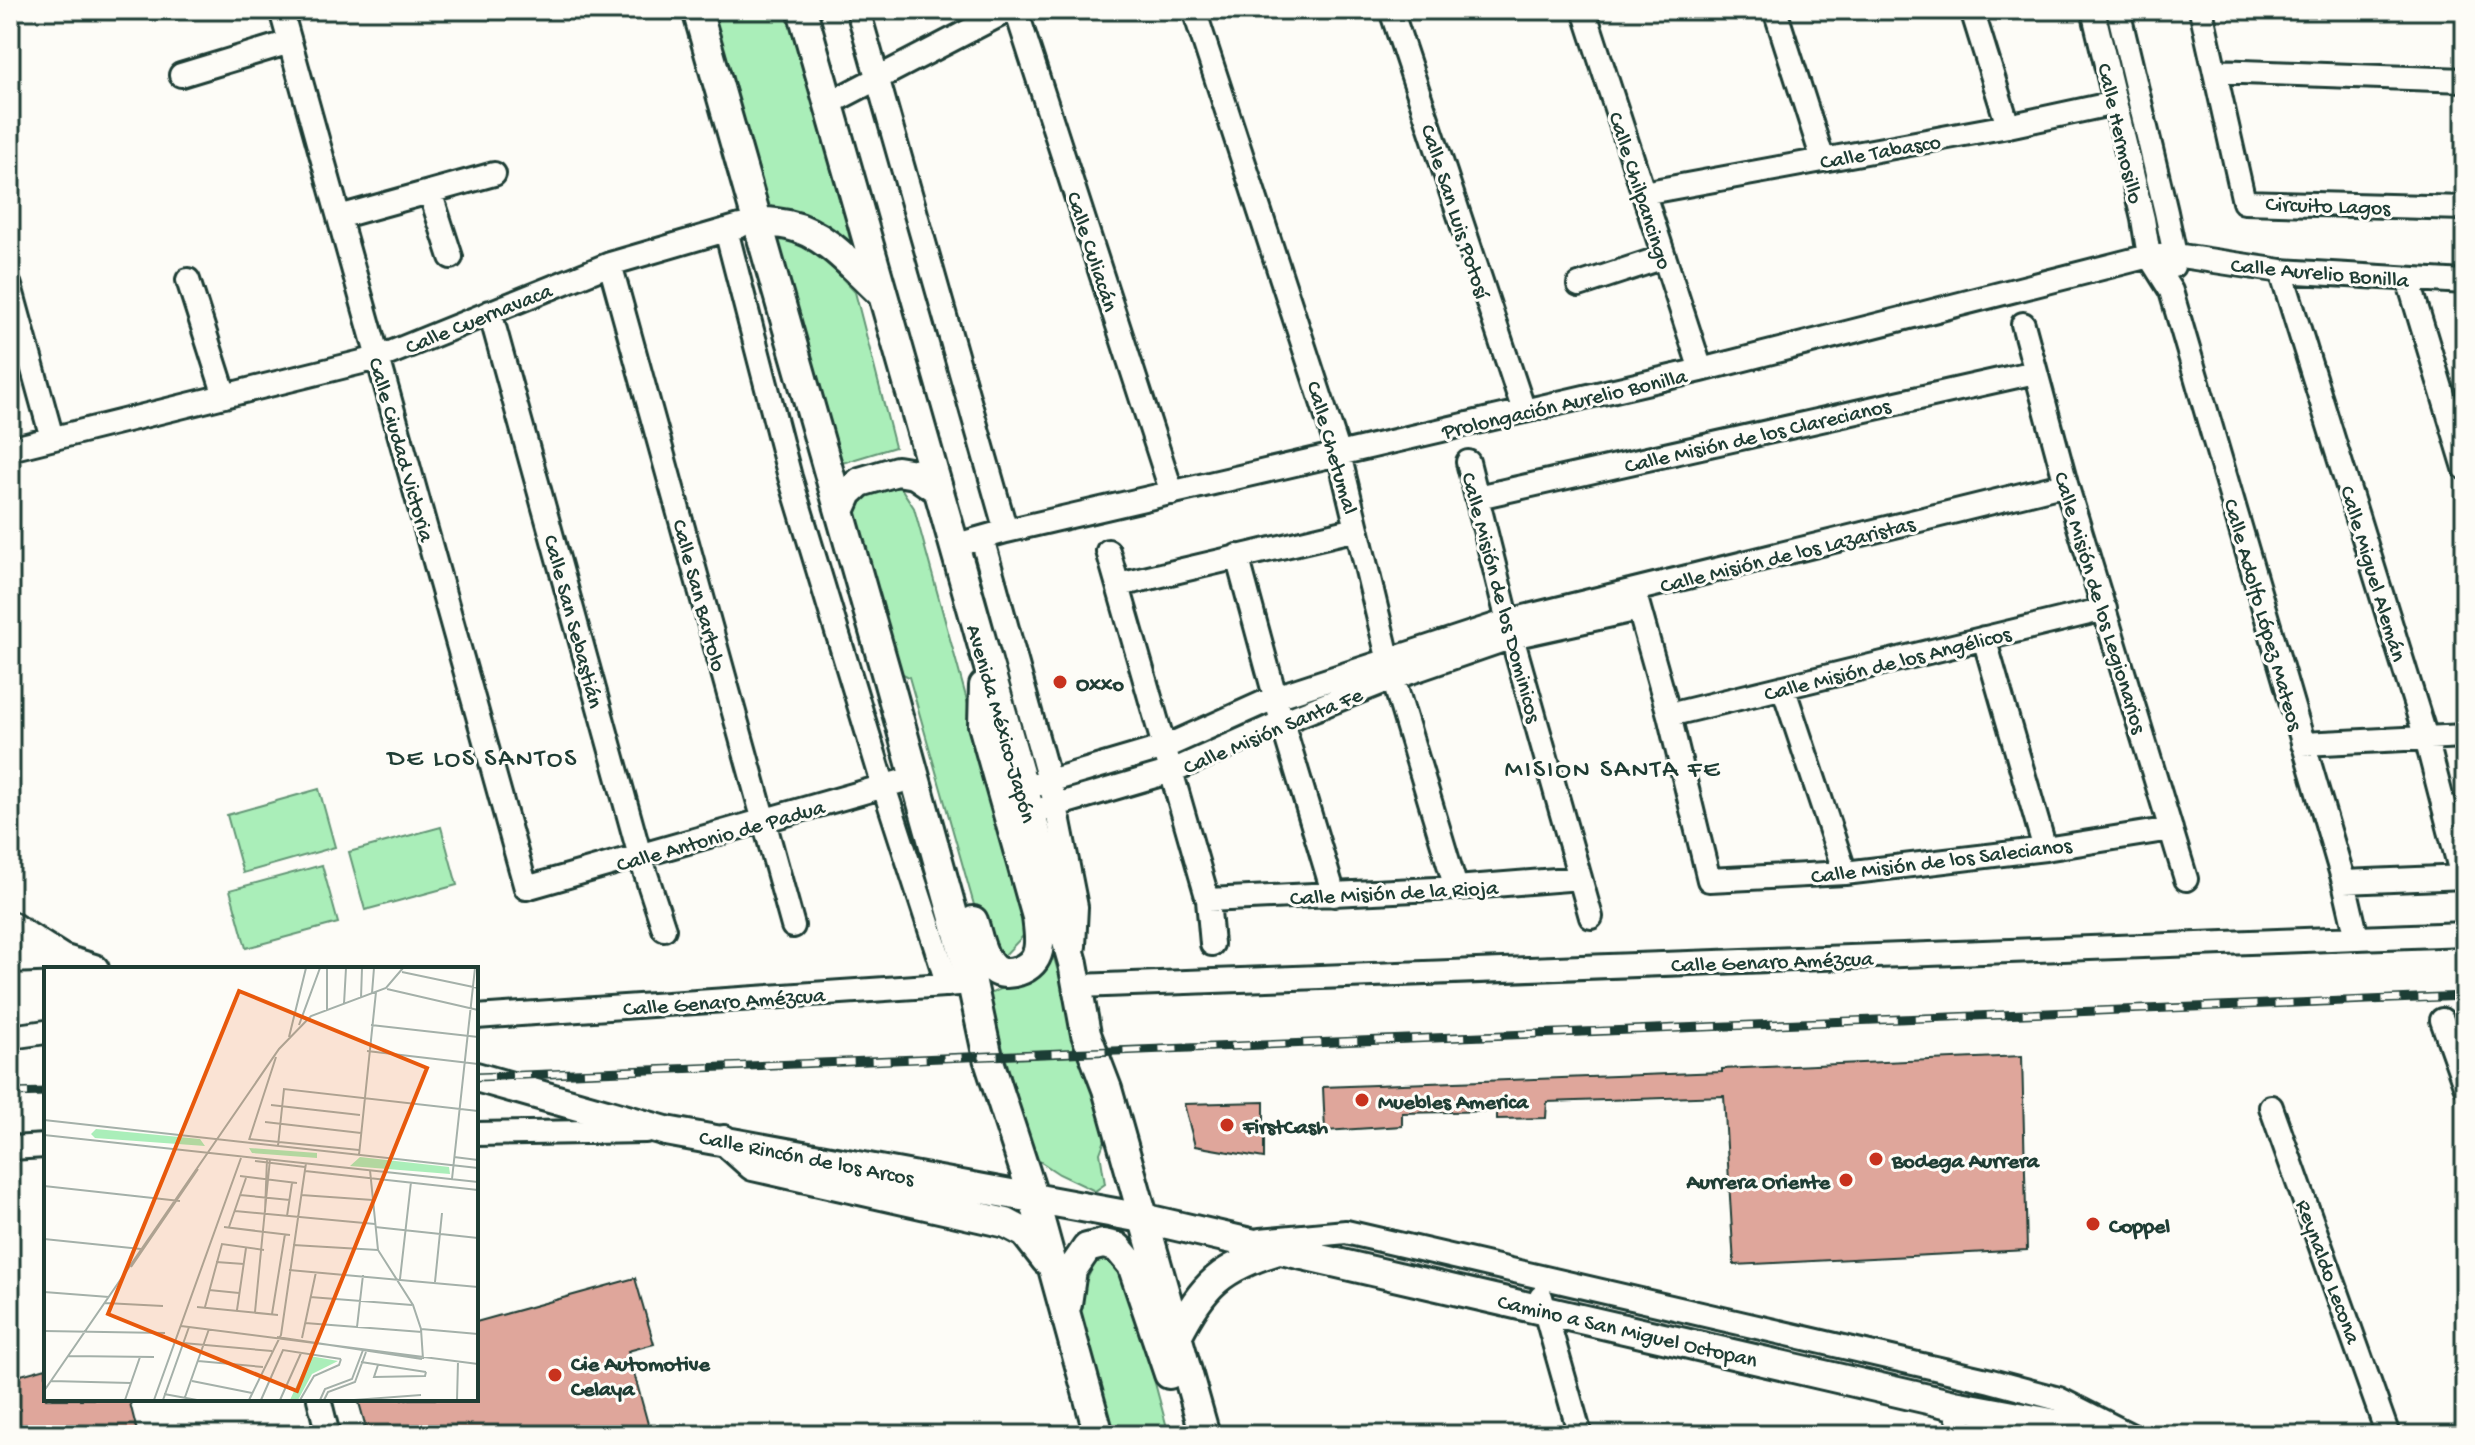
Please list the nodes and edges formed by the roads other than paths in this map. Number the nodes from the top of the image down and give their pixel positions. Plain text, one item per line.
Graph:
1 (281, 10) edge
2 (697, 10) edge
3 (802, 10) edge
4 (858, 10) edge
5 (1009, 10) edge
6 (1016, 10) edge
7 (1194, 10) edge
8 (1391, 10) edge
9 (1584, 10) edge
10 (1775, 10) edge
11 (1972, 10) edge
12 (2093, 10) edge
13 (2118, 10) edge
14 (2201, 10) edge
15 (290, 42) junction
16 (2215, 71) junction
17 (181, 75) dead end
18 (877, 78) junction
19 (2465, 80) edge
20 (2115, 103) junction
21 (828, 104) junction
22 (2008, 126) junction
23 (1823, 160) junction
24 (494, 174) dead end
25 (430, 192) junction
26 (1643, 193) junction
27 (2465, 208) edge
28 (339, 217) junction
29 (756, 221) junction
30 (726, 230) junction
31 (2175, 255) junction
32 (2149, 256) junction
33 (451, 257) dead end
34 (1664, 257) junction
35 (610, 264) junction
36 (2281, 271) junction
37 (2408, 279) junction
38 (188, 280) dead end
39 (2465, 282) edge
40 (1579, 285) dead end
41 (10, 286) edge
42 (2171, 291) junction
43 (882, 294) junction
44 (490, 312) junction
45 (2023, 324) dead end
46 (378, 358) junction
47 (1701, 370) junction
48 (2035, 372) junction
49 (225, 396) junction
50 (1524, 411) junction
51 (52, 438) junction
52 (10, 449) edge
53 (1339, 454) junction
54 (1468, 462) dead end
55 (2465, 468) edge
56 (2066, 484) junction
57 (937, 489) junction
58 (1172, 493) junction
59 (1478, 497) junction
60 (840, 511) junction
61 (1357, 529) junction
62 (1006, 531) junction
63 (982, 538) junction
64 (953, 546) junction
65 (1108, 551) dead end
66 (1237, 556) junction
67 (1119, 585) junction
68 (1636, 600) junction
69 (2105, 609) junction
70 (1510, 629) junction
71 (1984, 638) junction
72 (985, 658) junction
73 (1391, 669) junction
74 (888, 680) junction
75 (1783, 687) junction
76 (1276, 697) junction
77 (1669, 715) junction
78 (1282, 722) junction
79 (2465, 736) edge
80 (2426, 738) junction
81 (2303, 744) junction
82 (1165, 747) junction
83 (1172, 771) junction
84 (913, 778) junction
85 (1049, 780) junction
86 (884, 787) junction
87 (1036, 803) junction
88 (763, 822) junction
89 (2171, 829) junction
90 (2045, 849) junction
91 (640, 856) junction
92 (1845, 873) junction
93 (2463, 877) edge
94 (1580, 878) junction
95 (2186, 879) dead end
96 (2344, 882) junction
97 (526, 888) joint
98 (1456, 888) junction
99 (1334, 895) junction
100 (1208, 900) junction
101 (1591, 917) dead end
102 (10, 926) edge
103 (793, 926) dead end
104 (664, 929) dead end
105 (2465, 934) edge
106 (2357, 938) junction
107 (1212, 944) dead end
108 (62, 959) junction
109 (10, 961) edge
110 (88, 967) edge
111 (1075, 975) junction
112 (960, 984) junction
113 (478, 1017) edge
114 (2442, 1020) dead end
115 (44, 1032) edge
116 (10, 1037) edge
117 (478, 1078) edge
118 (2465, 1085) edge
119 (2271, 1107) dead end
120 (666, 1131) junction
121 (478, 1134) edge
122 (724, 1140) junction
123 (44, 1146) edge
124 (10, 1148) edge
125 (1034, 1199) junction
126 (1142, 1218) junction
127 (1248, 1241) junction
128 (1281, 1249) junction
129 (1056, 1273) junction
130 (1535, 1277) junction
131 (1545, 1310) junction
132 (1068, 1319) junction
133 (1177, 1336) junction
134 (1897, 1357) junction
135 (1887, 1389) junction
136 (320, 1401) edge
137 (1954, 1405) junction
138 (328, 1435) edge
139 (1099, 1435) edge
140 (1190, 1435) edge
141 (1205, 1435) edge
142 (1580, 1435) edge
143 (1963, 1435) edge
144 (2115, 1435) edge
145 (2130, 1435) edge
146 (2388, 1435) edge

1 - 15 street, Calle Ciudad Victoria
2 - 29 main road
3 - 21 main road, Avenida México-Japón
4 - 18 street
5 - 18 street
6 - 58 street, Calle Culiacán
7 - 53 street, Calle Chetumal
8 - 50 street, Calle San Luis Potosí
9 - 26 street, Calle Chilpancingo
10 - 23 street
11 - 22 street
12 - 20 street, Calle Hermosillo
13 - 31 street, Calle Hermosillo
14 - 16 street, Circuito Lagos
15 - 17 street
15 - 28 street, Calle Ciudad Victoria
16 - 19 street
16 - 27 street, Circuito Lagos
18 - 21 street
18 - 62 street
20 - 22 street, Calle Tabasco
20 - 32 street, Calle Hermosillo
21 - 43 main road, Avenida México-Japón
22 - 23 street, Calle Tabasco
23 - 26 street, Calle Tabasco
24 - 25 street
25 - 28 street
25 - 33 street
26 - 34 street, Calle Chilpancingo
28 - 46 street, Calle Ciudad Victoria
29 - 30 street, Calle Cuernavaca
29 - 43 main road
29 - 60 main road
30 - 35 street, Calle Cuernavaca
30 - 86 street
31 - 32 street, Prolongación Aurelio Bonilla
31 - 36 street, Calle Aurelio Bonilla
31 - 42 street, Calle Adolfo López Mateos
32 - 42 street, Calle Adolfo López Mateos
32 - 47 street, Prolongación Aurelio Bonilla
34 - 40 street
34 - 47 street, Calle Chilpancingo
35 - 44 street, Calle Cuernavaca
35 - 88 street, Calle San Bartolo
36 - 37 street, Calle Aurelio Bonilla
36 - 80 street, Calle Miguel Alemán
37 - 39 street, Calle Aurelio Bonilla
37 - 55 street
38 - 49 street
41 - 51 street
42 - 81 street, Calle Adolfo López Mateos
43 - 57 main road, Avenida México-Japón
44 - 46 street, Calle Cuernavaca
44 - 91 street, Calle San Sebastián
45 - 48 street, Calle Misión de los Legionarios
46 - 49 street, Calle Cuernavaca
46 - 97 street, Calle Ciudad Victoria
47 - 50 street, Prolongación Aurelio Bonilla
48 - 56 street, Calle Misión de los Legionarios
48 - 59 street, Calle Misión de los Clarecianos
49 - 51 street, Calle Cuernavaca
50 - 53 street, Prolongación Aurelio Bonilla
51 - 52 street, Calle Cuernavaca
53 - 58 street, Prolongación Aurelio Bonilla
53 - 61 street, Calle Chetumal
54 - 59 street, Calle Misión de los Dominicos
56 - 68 street, Calle Misión de los Lazaristas
56 - 69 street, Calle Misión de los Legionarios
57 - 60 main road
57 - 64 main road, Avenida México-Japón
58 - 62 street, Prolongación Aurelio Bonilla
59 - 70 street, Calle Misión de los Dominicos
60 - 74 main road
61 - 66 street
61 - 73 street, Calle Chetumal
62 - 63 street, Prolongación Aurelio Bonilla
63 - 64 street, Prolongación Aurelio Bonilla
63 - 85 street
64 - 72 main road, Avenida México-Japón
65 - 67 street
66 - 67 street
66 - 76 street
67 - 82 street
68 - 70 street, Calle Misión de los Lazaristas
68 - 77 street
69 - 71 street, Calle Misión de los Angélicos
69 - 89 street, Calle Misión de los Legionarios
70 - 73 street, Calle Misión Santa Fe
70 - 94 street, Calle Misión de los Dominicos
71 - 75 street, Calle Misión de los Angélicos
71 - 90 street
72 - 74 main road
72 - 87 main road, Avenida México-Japón
73 - 76 street, Calle Misión Santa Fe
73 - 78 street, Calle Misión Santa Fe
73 - 98 street, Calle Chetumal
74 - 84 main road
75 - 77 street, Calle Misión de los Angélicos
75 - 92 street
76 - 78 street
76 - 82 street, Calle Misión Santa Fe
77 - 92 street, Calle Misión de los Salecianos
78 - 83 street, Calle Misión Santa Fe
78 - 99 street
79 - 80 street
80 - 81 street
80 - 93 street, Calle Miguel Alemán
81 - 96 street, Calle Adolfo López Mateos
82 - 83 street
82 - 85 street, Calle Misión Santa Fe
83 - 87 street, Calle Misión Santa Fe
83 - 100 street
84 - 86 street, Calle Antonio de Padua
84 - 112 main road
85 - 87 street, Calle Misión Santa Fe
86 - 88 street, Calle Antonio de Padua
86 - 112 street
87 - 111 main road, Avenida México-Japón
88 - 91 street, Calle Antonio de Padua
88 - 103 street, Calle San Bartolo
89 - 90 street, Calle Misión de los Salecianos
89 - 95 street, Calle Misión de los Legionarios
90 - 92 street, Calle Misión de los Salecianos
91 - 97 street, Calle Antonio de Padua
91 - 104 street, Calle San Sebastián
93 - 96 street
94 - 98 street, Calle Misión de la Rioja
94 - 101 street, Calle Misión de los Dominicos
96 - 106 street, Calle Adolfo López Mateos
98 - 99 street, Calle Misión de la Rioja
99 - 100 street, Calle Misión de la Rioja
100 - 107 street
102 - 108 main road
105 - 106 street, Calle Genaro Amézcua
106 - 111 street, Calle Genaro Amézcua
108 - 109 street
108 - 110 main road
111 - 126 main road, Avenida México-Japón
112 - 113 street, Calle Genaro Amézcua
112 - 125 main road
114 - 118 street
115 - 116 street
117 - 120 main road, Calle Rincón de los Arcos
119 - 146 street, Reynaldo Lecona
120 - 121 street
120 - 122 main road, Calle Rincón de los Arcos
122 - 125 main road, Calle Rincón de los Arcos
122 - 129 main road
123 - 124 street
125 - 126 main road, Calle Rincón de los Arcos
125 - 129 main road
126 - 127 main road, Camino a San Miguel Octopan
126 - 133 main road, Avenida México-Japón
127 - 128 main road, Camino a San Miguel Octopan
127 - 130 street
128 - 131 main road, Camino a San Miguel Octopan
128 - 133 main road
129 - 132 main road
130 - 131 street
130 - 134 street
131 - 135 main road, Camino a San Miguel Octopan
131 - 142 street
132 - 139 main road
132 - 140 main road
133 - 141 main road, Avenida México-Japón
134 - 135 street
134 - 145 street
135 - 137 main road, Camino a San Miguel Octopan
136 - 138 street
137 - 143 street
137 - 144 main road, Camino a San Miguel Octopan

